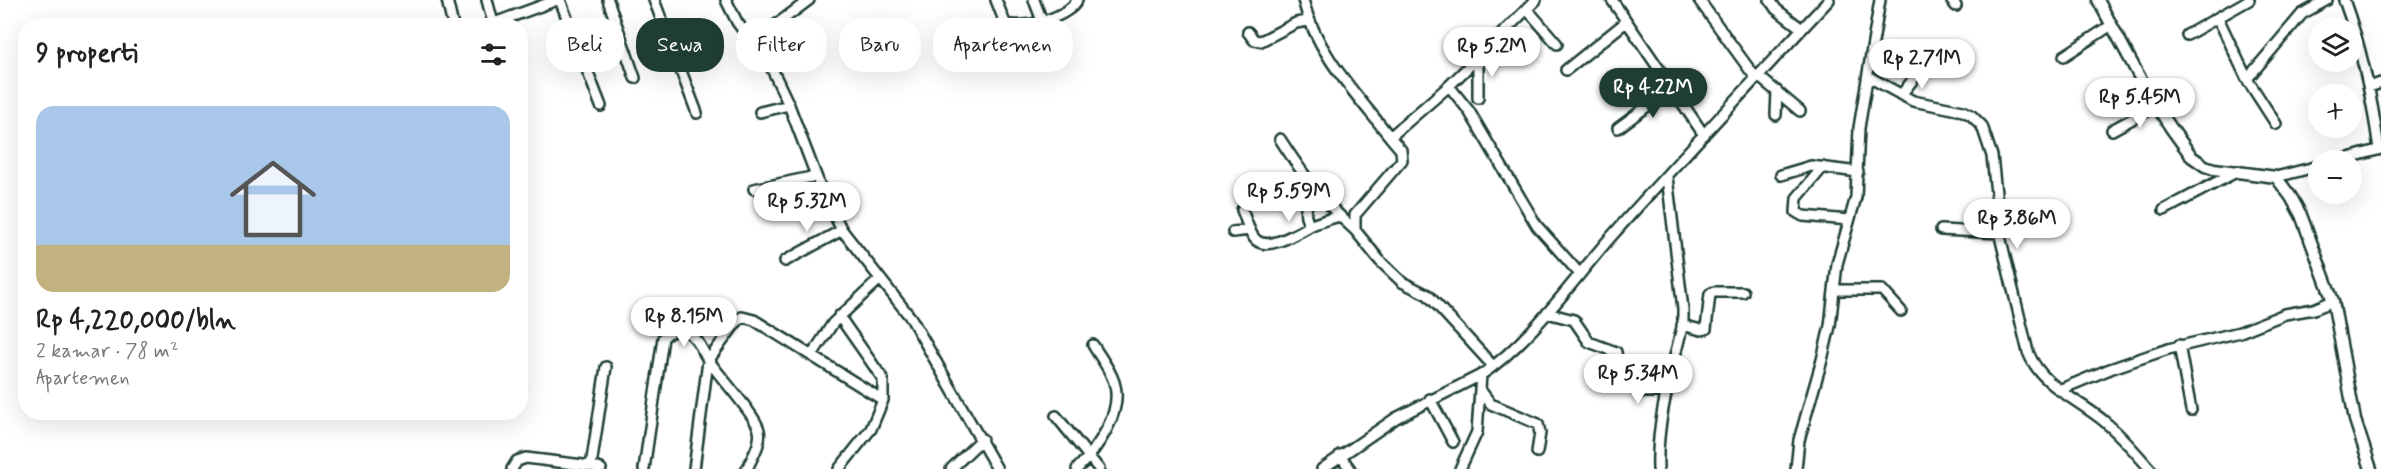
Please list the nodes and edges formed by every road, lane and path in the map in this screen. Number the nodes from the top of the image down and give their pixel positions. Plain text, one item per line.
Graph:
1 (447, 0) edge
2 (487, 0) edge
3 (559, 0) edge
4 (608, 0) edge
5 (654, 0) edge
6 (809, 0) edge
7 (996, 0) edge
8 (1034, 0) edge
9 (1077, 0) edge
10 (1303, 0) edge
11 (1536, 0) edge
12 (1612, 0) edge
13 (1700, 0) edge
14 (1770, 0) edge
15 (1829, 0) edge
16 (1880, 0) edge
17 (2098, 0) edge
18 (2248, 0) edge
19 (2327, 0) edge
20 (2344, 0) edge
21 (729, 1) edge
22 (535, 4) edge
23 (1527, 9) junction
24 (451, 18) edge
25 (488, 18) edge
26 (511, 18) edge
27 (785, 18) edge
28 (1002, 18) edge
29 (1041, 18) edge
30 (1050, 18) edge
31 (2218, 18) junction
32 (736, 19) edge
33 (1308, 21) junction
34 (1626, 22) junction
35 (2110, 26) junction
36 (1802, 29) junction
37 (1248, 32) dead end
38 (2187, 35) dead end
39 (1557, 44) dead end
40 (1479, 57) junction
41 (2064, 57) dead end
42 (1922, 68) dead end
43 (1566, 70) dead end
44 (773, 72) edge
45 (1756, 76) junction
46 (1869, 77) junction
47 (635, 78) dead end
48 (2247, 79) junction
49 (2381, 83) edge
50 (1449, 86) junction
51 (2369, 87) junction
52 (1672, 88) junction
53 (1777, 91) junction
54 (1901, 95) junction
55 (1478, 98) dead end
56 (789, 105) junction
57 (2156, 105) junction
58 (601, 106) dead end
59 (1800, 111) dead end
60 (760, 112) dead end
61 (697, 113) dead end
62 (1776, 115) dead end
63 (2276, 124) dead end
64 (1618, 128) dead end
65 (2112, 130) dead end
66 (1704, 135) junction
67 (1390, 137) junction
68 (1280, 139) dead end
69 (2380, 149) edge
70 (2362, 154) edge
71 (1823, 167) junction
72 (2308, 169) edge
73 (2238, 171) junction
74 (1858, 172) junction
75 (1781, 175) dead end
76 (816, 176) junction
77 (1666, 177) junction
78 (2276, 177) junction
79 (754, 189) dead end
80 (1318, 195) junction
81 (1242, 210) dead end
82 (2164, 210) dead end
83 (1339, 216) junction
84 (1850, 220) junction
85 (1310, 226) junction
86 (842, 230) junction
87 (1250, 230) junction
88 (1355, 230) junction
89 (1941, 230) dead end
90 (1233, 232) dead end
91 (2000, 233) junction
92 (785, 261) dead end
93 (1579, 273) junction
94 (880, 279) junction
95 (1834, 290) junction
96 (1743, 292) dead end
97 (2333, 301) junction
98 (1901, 311) dead end
99 (1547, 313) junction
100 (839, 316) junction
101 (1682, 325) junction
102 (1094, 345) dead end
103 (2179, 345) junction
104 (812, 355) junction
105 (708, 361) junction
106 (1493, 366) junction
107 (606, 367) dead end
108 (1481, 375) junction
109 (2059, 390) junction
110 (1481, 391) junction
111 (1668, 392) junction
112 (1430, 399) junction
113 (883, 400) junction
114 (2191, 410) dead end
115 (1056, 416) dead end
116 (982, 439) junction
117 (1453, 442) dead end
118 (1537, 452) dead end
119 (1340, 455) junction
120 (1090, 456) junction
121 (591, 466) junction
122 (1326, 468) edge
123 (512, 469) edge
124 (601, 469) edge
125 (644, 469) edge
126 (694, 469) edge
127 (747, 469) edge
128 (839, 469) edge
129 (951, 469) edge
130 (997, 469) edge
131 (1077, 469) edge
132 (1099, 469) edge
133 (1350, 469) edge
134 (1460, 469) edge
135 (1658, 469) edge
136 (1796, 469) edge
137 (2150, 469) edge
138 (2371, 469) edge

1 - 24 street
2 - 25 street
3 - 22 street
3 - 58 street
4 - 47 street
5 - 61 street
6 - 27 street
7 - 28 street
8 - 29 street
9 - 30 street
10 - 33 street
11 - 23 street
12 - 34 street
13 - 45 street
14 - 36 street
15 - 36 street
16 - 46 street
17 - 35 street
18 - 31 street
19 - 48 street
20 - 51 street
21 - 32 street
22 - 26 street
23 - 39 street
23 - 40 street
31 - 38 street
31 - 48 street
33 - 37 street
33 - 67 street
34 - 43 street
34 - 52 street
35 - 41 street
35 - 57 street
36 - 45 street
40 - 50 street
40 - 55 street
42 - 54 street
44 - 56 street
45 - 53 street
45 - 66 street
46 - 54 street
46 - 74 street
48 - 63 street
49 - 51 street
50 - 67 street
50 - 93 street
51 - 69 street
52 - 64 street
52 - 66 street
53 - 59 street
53 - 62 street
54 - 91 street
56 - 60 street
56 - 76 street
57 - 65 street
57 - 73 street
66 - 77 street
67 - 88 street
68 - 80 street
69 - 70 street
71 - 74 street
71 - 75 street
71 - 84 street
72 - 78 street
73 - 78 street
73 - 82 street
74 - 84 street
76 - 79 street
76 - 86 street
77 - 93 street
77 - 101 street
78 - 97 street
80 - 83 street
80 - 85 street
81 - 87 street
83 - 85 street
83 - 88 street
84 - 95 street
85 - 87 street
86 - 92 street
86 - 94 street
87 - 90 street
88 - 106 street
89 - 91 street
91 - 109 street
93 - 99 street
94 - 100 street
94 - 116 street
95 - 98 street
95 - 136 street
96 - 101 street
97 - 103 street
97 - 138 street
99 - 106 street
99 - 111 street
100 - 104 street
100 - 113 street
101 - 111 street
102 - 120 street
103 - 109 street
103 - 114 street
104 - 105 street
104 - 113 street
105 - 125 street
105 - 126 street
105 - 127 street
106 - 108 street
107 - 121 street
108 - 110 street
108 - 112 street
109 - 137 street
110 - 118 street
110 - 134 street
111 - 135 street
112 - 117 street
112 - 119 street
113 - 128 street
115 - 120 street
116 - 129 street
116 - 130 street
119 - 122 street
119 - 133 street
120 - 131 street
120 - 132 street
121 - 123 street
121 - 124 street

